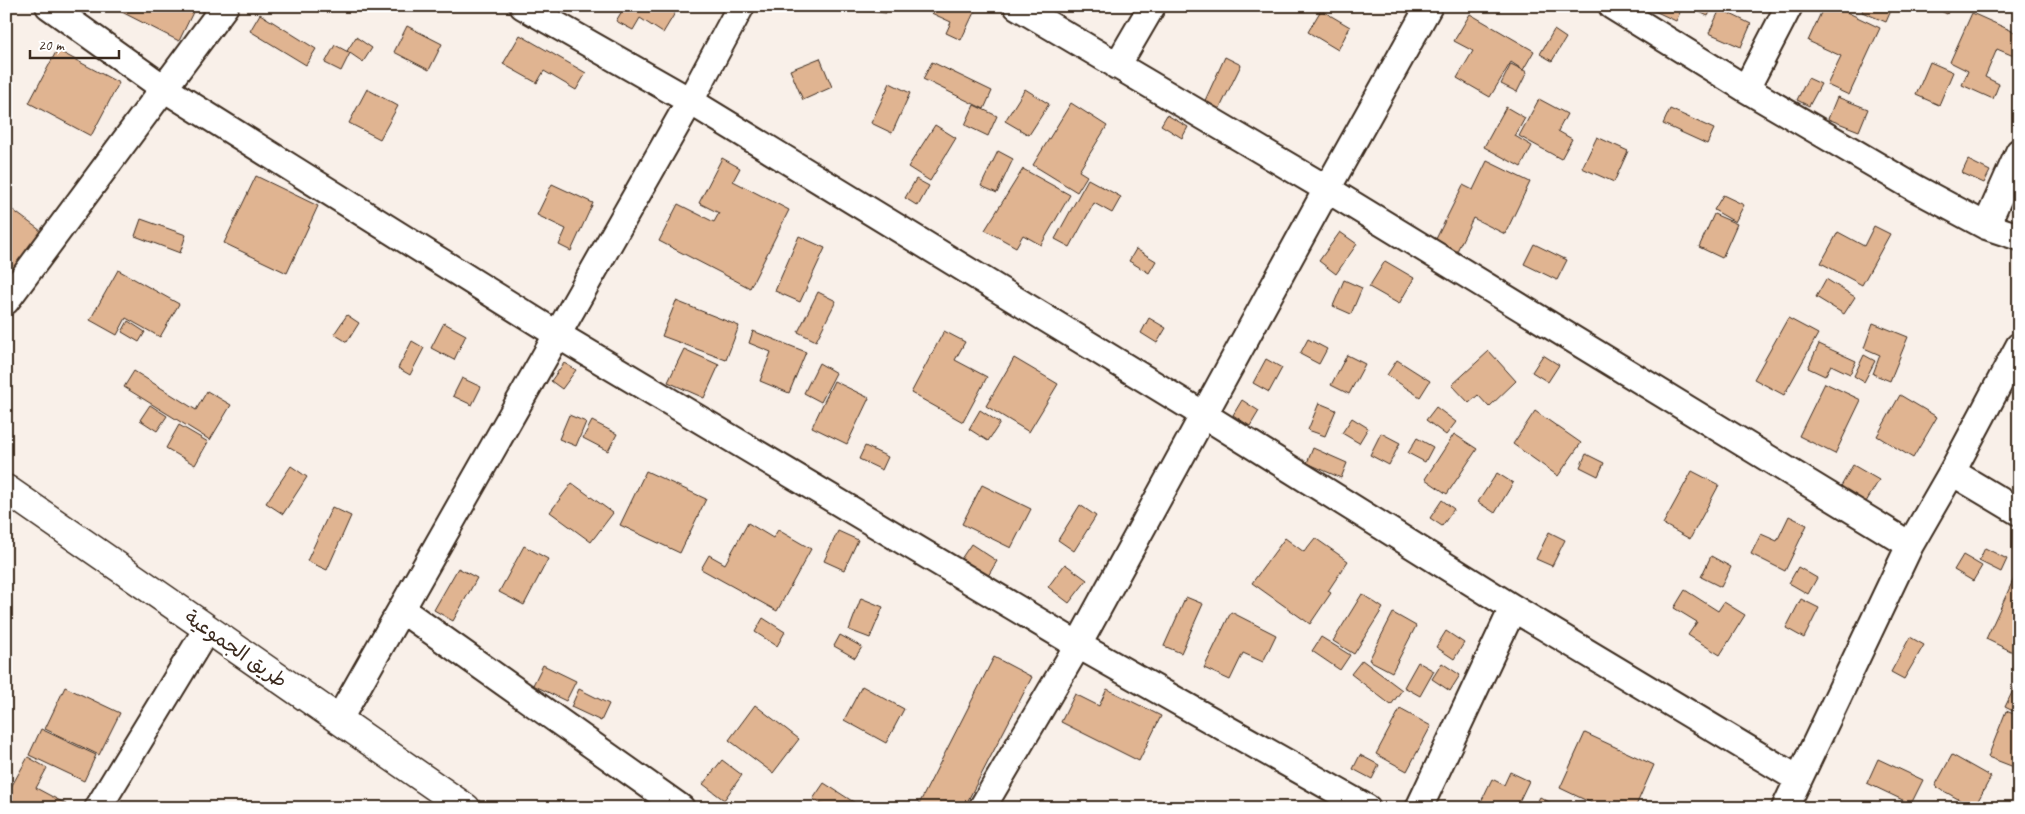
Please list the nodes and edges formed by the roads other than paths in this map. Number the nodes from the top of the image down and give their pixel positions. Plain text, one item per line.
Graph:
1 (49, 6) edge
2 (225, 6) edge
3 (524, 6) edge
4 (741, 6) edge
5 (1017, 6) edge
6 (1152, 6) edge
7 (1429, 6) edge
8 (1612, 6) edge
9 (1789, 6) edge
10 (1117, 66) junction
11 (165, 89) junction
12 (1746, 89) junction
13 (690, 101) junction
14 (2019, 152) edge
15 (1326, 189) junction
16 (1986, 226) junction
17 (2019, 237) edge
18 (6, 301) edge
19 (558, 335) junction
20 (2019, 346) edge
21 (1204, 415) junction
22 (1952, 472) junction
23 (6, 489) edge
24 (2019, 512) edge
25 (1910, 545) junction
26 (1513, 608) junction
27 (402, 610) junction
28 (207, 628) junction
29 (1078, 645) junction
30 (339, 720) junction
31 (1798, 779) junction
32 (98, 808) edge
33 (466, 808) edge
34 (681, 808) edge
35 (982, 808) edge
36 (1366, 808) edge
37 (1420, 808) edge
38 (1785, 808) edge

1 - 11 street
2 - 11 street
3 - 13 street
4 - 13 street
5 - 10 street
6 - 10 street
7 - 15 street
8 - 12 street
9 - 12 street
10 - 15 street
11 - 18 street
11 - 19 street
12 - 16 street
13 - 19 street
13 - 21 street
14 - 16 street
15 - 21 street
15 - 25 street
16 - 17 street
19 - 27 street
19 - 29 street
20 - 22 street
21 - 26 street
21 - 29 street
22 - 24 street
22 - 25 street
23 - 28 main road, طريق الجموعية
25 - 31 street
26 - 31 street
26 - 37 street
27 - 30 street
27 - 34 street
28 - 30 main road, طريق الجموعية
28 - 32 street
29 - 35 street
29 - 36 street
30 - 33 main road, طريق الجموعية
31 - 38 street

